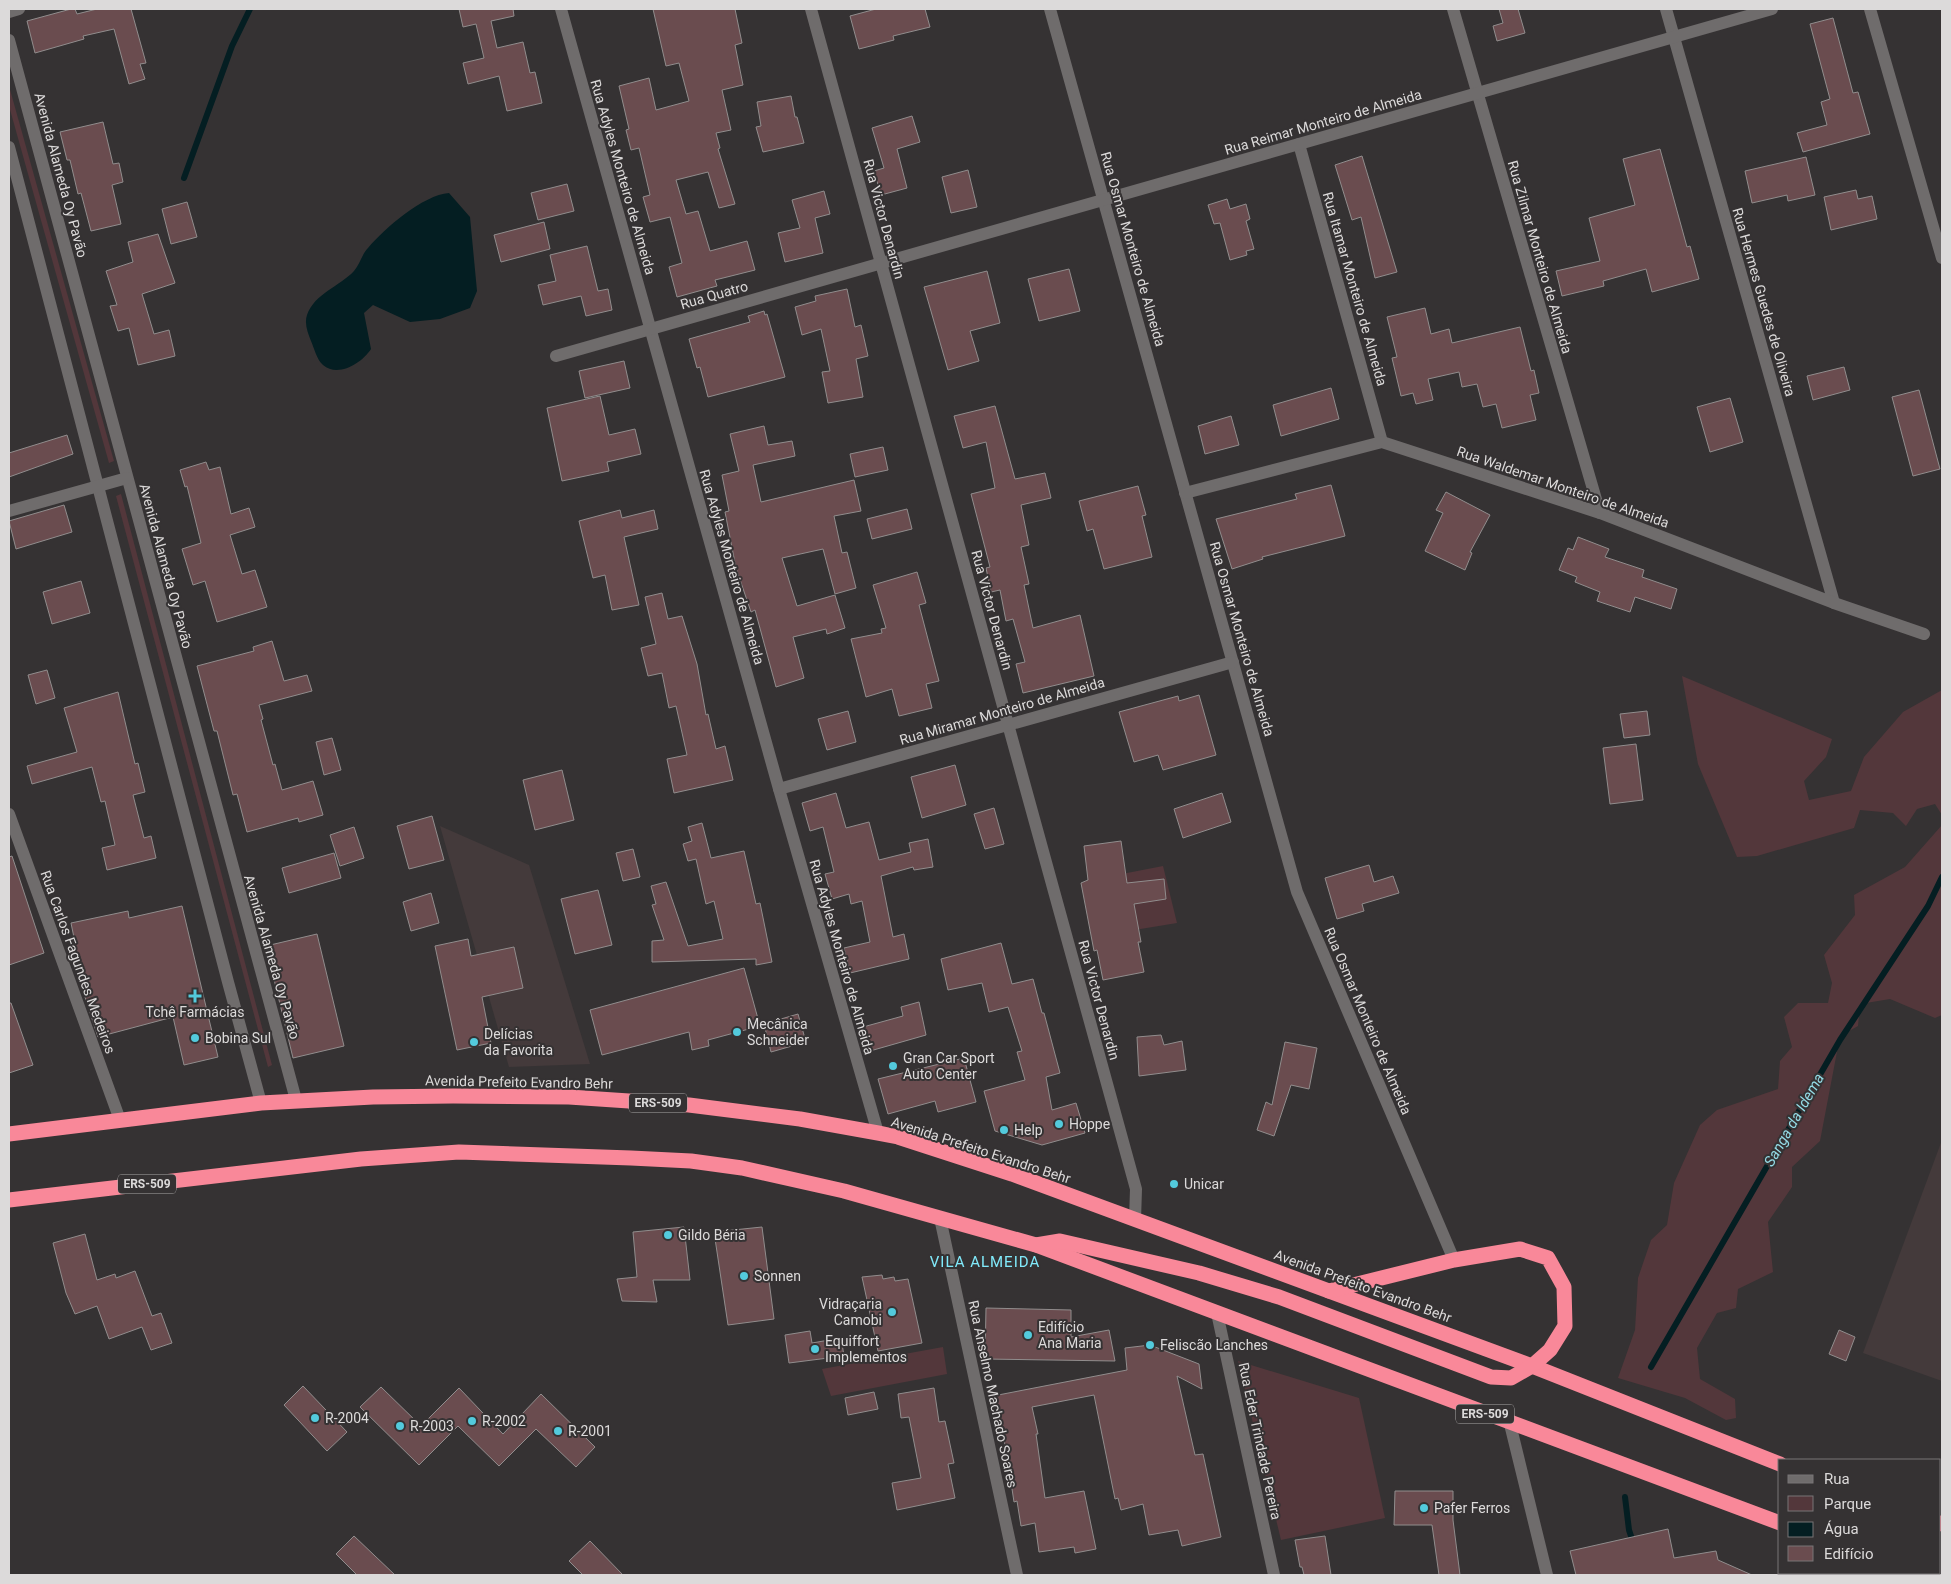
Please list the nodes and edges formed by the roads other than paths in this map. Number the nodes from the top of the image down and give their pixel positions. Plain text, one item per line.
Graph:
1 (19, 9) edge
2 (560, 9) edge
3 (811, 9) edge
4 (1050, 9) edge
5 (1453, 9) edge
6 (1666, 9) edge
7 (1772, 9) edge
8 (1870, 9) edge
9 (9, 12) edge
10 (1674, 37) junction
11 (9, 40) edge
12 (1477, 93) junction
13 (1299, 144) junction
14 (9, 147) edge
15 (1103, 200) junction
16 (1942, 258) edge
17 (881, 263) junction
18 (650, 329) junction
19 (556, 356) dead end
20 (1382, 442) junction
21 (127, 478) junction
22 (98, 486) junction
23 (1185, 493) junction
24 (9, 512) edge
25 (1600, 513) junction
26 (1834, 603) junction
27 (1924, 634) dead end
28 (1233, 662) junction
29 (1008, 725) junction
30 (779, 789) junction
31 (9, 814) edge
32 (296, 1100) junction
33 (262, 1103) junction
34 (120, 1120) junction
35 (878, 1133) junction
36 (9, 1134) edge
37 (9, 1200) edge
38 (940, 1218) junction
39 (1135, 1220) junction
40 (1036, 1245) junction
41 (1454, 1260) junction
42 (1329, 1291) junction
43 (1216, 1313) junction
44 (1532, 1366) junction
45 (1510, 1424) junction
46 (1778, 1463) edge
47 (1778, 1522) edge
48 (1017, 1575) edge
49 (1274, 1575) edge
50 (1547, 1575) edge

1 - 9 street
2 - 18 street, Rua Adyles Monteiro de Almeida
3 - 17 street, Rua Victor Denardin
4 - 15 street, Rua Osmar Monteiro de Almeida
5 - 12 street, Rua Zilmar Monteiro de Almeida
6 - 10 street, Rua Hermes Guedes de Oliveira
7 - 10 street, Rua Reimar Monteiro de Almeida
8 - 16 street
10 - 12 street, Rua Reimar Monteiro de Almeida
10 - 26 street, Rua Hermes Guedes de Oliveira
11 - 21 street, Avenida Alameda Oy Pavão
12 - 13 street, Rua Reimar Monteiro de Almeida
12 - 25 street, Rua Zilmar Monteiro de Almeida
13 - 15 street, Rua Reimar Monteiro de Almeida
13 - 20 street, Rua Itamar Monteiro de Almeida
14 - 22 street
15 - 17 street, Rua Reimar Monteiro de Almeida
15 - 23 street, Rua Osmar Monteiro de Almeida
17 - 18 street, Rua Quatro
17 - 29 street, Rua Victor Denardin
18 - 19 street, Rua Quatro
18 - 30 street, Rua Adyles Monteiro de Almeida
20 - 23 street
20 - 25 street, Rua Waldemar Monteiro de Almeida
21 - 22 street
21 - 32 street, Avenida Alameda Oy Pavão
22 - 24 street
22 - 33 street
23 - 28 street, Rua Osmar Monteiro de Almeida
25 - 26 street, Rua Waldemar Monteiro de Almeida
26 - 27 street, Rua Waldemar Monteiro de Almeida
28 - 29 street, Rua Miramar Monteiro de Almeida
28 - 41 street, Rua Osmar Monteiro de Almeida
29 - 30 street, Rua Miramar Monteiro de Almeida
29 - 39 street, Rua Victor Denardin
30 - 35 street, Rua Adyles Monteiro de Almeida
31 - 34 street, Rua Carlos Fagundes Medeiros
32 - 33 highway, Avenida Prefeito Evandro Behr / ERS-509
32 - 35 highway, Avenida Prefeito Evandro Behr / ERS-509
33 - 34 highway, Avenida Prefeito Evandro Behr / ERS-509
34 - 36 highway, Avenida Prefeito Evandro Behr / ERS-509
35 - 39 highway, Avenida Prefeito Evandro Behr / ERS-509
37 - 38 highway, ERS-509
38 - 40 highway, ERS-509
38 - 48 street, Rua Anselmo Machado Soares
39 - 42 highway, Avenida Prefeito Evandro Behr / ERS-509
40 - 43 highway, ERS-509
40 - 44 highway, ERS-509
41 - 42 highway, ERS-509
41 - 44 highway, ERS-509
42 - 44 highway, Avenida Prefeito Evandro Behr / ERS-509
43 - 45 highway, ERS-509
43 - 49 street, Rua Eder Trindade Pereira
44 - 46 highway, Avenida Prefeito Evandro Behr / ERS-509
45 - 47 highway, ERS-509
45 - 50 street

